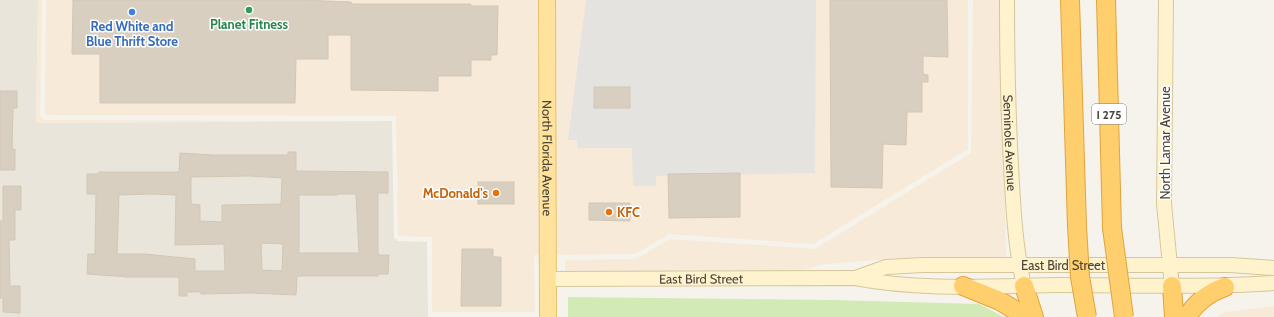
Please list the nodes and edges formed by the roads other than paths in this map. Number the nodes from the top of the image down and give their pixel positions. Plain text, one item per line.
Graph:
1 (547, 0) edge
2 (1007, 0) edge
3 (1070, 0) edge
4 (1106, 0) edge
5 (1166, 0) edge
6 (1019, 265) junction
7 (1170, 265) junction
8 (1274, 268) edge
9 (854, 278) junction
10 (548, 279) junction
11 (1274, 283) edge
12 (963, 286) junction
13 (1024, 286) junction
14 (1172, 286) junction
15 (1225, 287) junction
16 (548, 317) edge
17 (1026, 317) edge
18 (1034, 317) edge
19 (1086, 317) edge
20 (1124, 317) edge
21 (1174, 317) edge
22 (1188, 317) edge

1 - 10 main road, North Florida Avenue
2 - 6 street, Seminole Avenue
3 - 19 highway, I 275, bridge
4 - 20 highway, I 275, bridge
5 - 7 street, North Lamar Avenue
6 - 7 street, East Bird Street
6 - 9 street, East Bird Street
6 - 13 street, Seminole Avenue
7 - 8 street, East Bird Street
7 - 14 street, North Lamar Avenue
9 - 10 street, East Bird Street
9 - 12 street, East Bird Street
10 - 16 main road, North Florida Avenue
11 - 15 street, East Bird Street
12 - 13 street, East Bird Street
12 - 17 highway
13 - 14 street, East Bird Street
13 - 18 highway
14 - 15 street, East Bird Street
14 - 21 highway
15 - 22 highway

